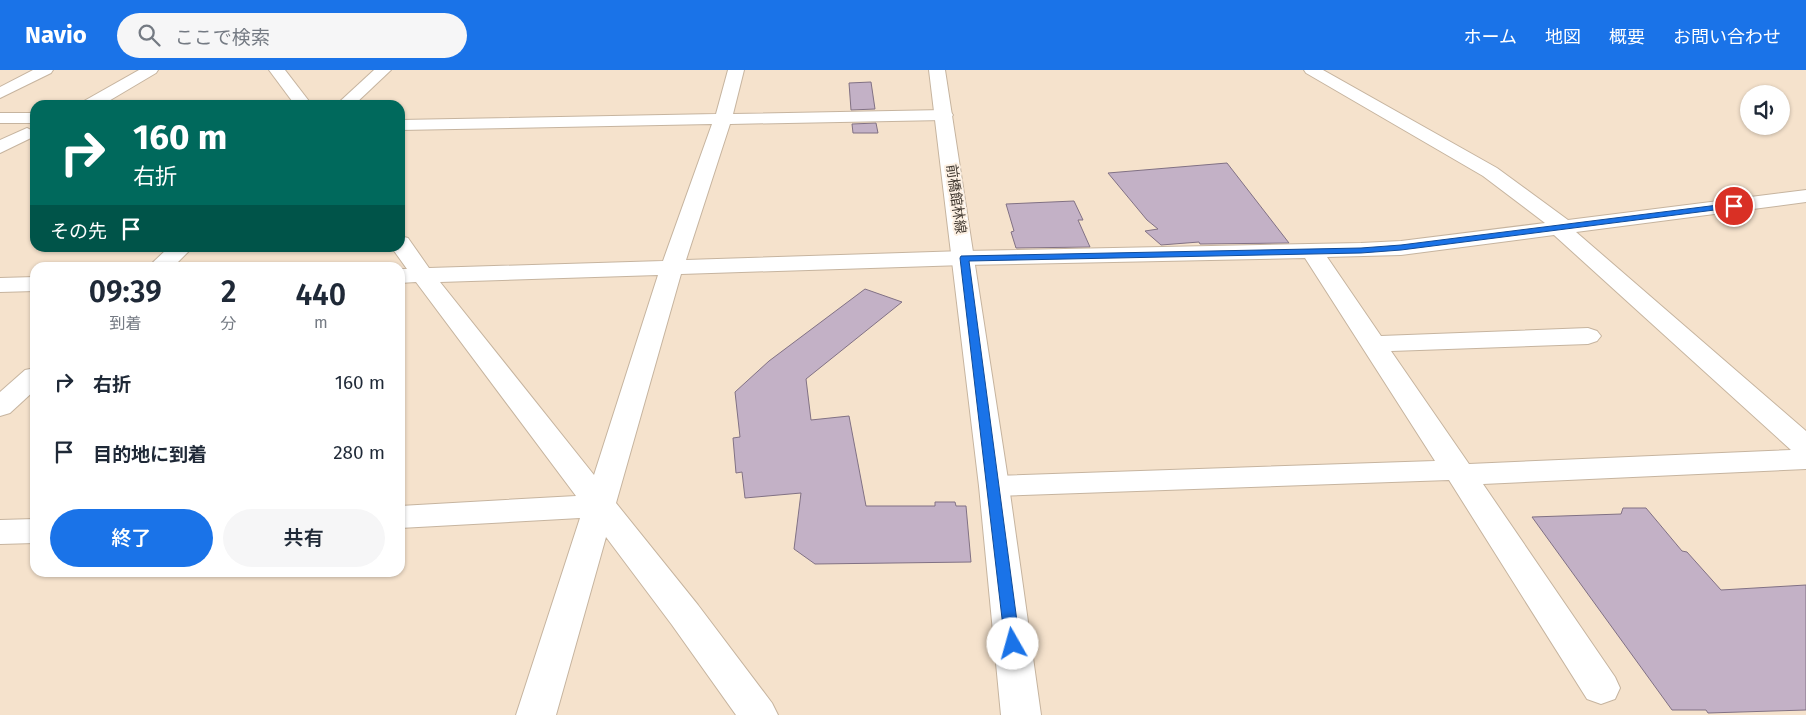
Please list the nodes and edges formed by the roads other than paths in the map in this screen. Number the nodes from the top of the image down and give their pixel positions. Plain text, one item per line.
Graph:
1 (44, 70) edge
2 (150, 70) edge
3 (278, 70) edge
4 (383, 70) edge
5 (736, 70) edge
6 (937, 70) edge
7 (1312, 70) edge
8 (0, 93) edge
9 (99, 100) edge
10 (300, 100) edge
11 (350, 100) edge
12 (944, 114) junction
13 (0, 118) edge
14 (723, 119) junction
15 (405, 125) edge
16 (30, 127) edge
17 (30, 130) edge
18 (0, 147) edge
19 (1806, 196) edge
20 (1561, 227) junction
21 (1312, 251) junction
22 (176, 252) edge
23 (403, 252) edge
24 (964, 258) junction
25 (165, 262) edge
26 (672, 267) junction
27 (411, 276) edge
28 (30, 284) edge
29 (0, 285) edge
30 (1588, 336) dead end
31 (1373, 344) junction
32 (30, 380) edge
33 (0, 406) edge
34 (1806, 447) edge
35 (1806, 459) edge
36 (1459, 473) junction
37 (994, 486) junction
38 (600, 506) junction
39 (405, 517) edge
40 (30, 531) edge
41 (0, 532) edge
42 (1601, 688) dead end
43 (536, 715) edge
44 (758, 715) edge
45 (1022, 715) edge

1 - 8 street
2 - 9 street
3 - 10 street
4 - 11 street
5 - 14 street
6 - 12 street, 前橋館林線
7 - 20 street
12 - 14 street
12 - 24 street, 前橋館林線
13 - 16 street
14 - 15 street
14 - 26 street
17 - 18 street
19 - 20 street
20 - 21 street
20 - 34 street
21 - 24 street
21 - 31 street
22 - 25 street
23 - 27 street
24 - 26 street
24 - 37 street, 前橋館林線
26 - 27 street
26 - 38 street
27 - 38 street
28 - 29 street
30 - 31 street
31 - 36 street
32 - 33 street
35 - 36 street
36 - 37 street
36 - 42 street
37 - 45 street, 前橋館林線
38 - 39 street
38 - 43 street
38 - 44 street
40 - 41 street

